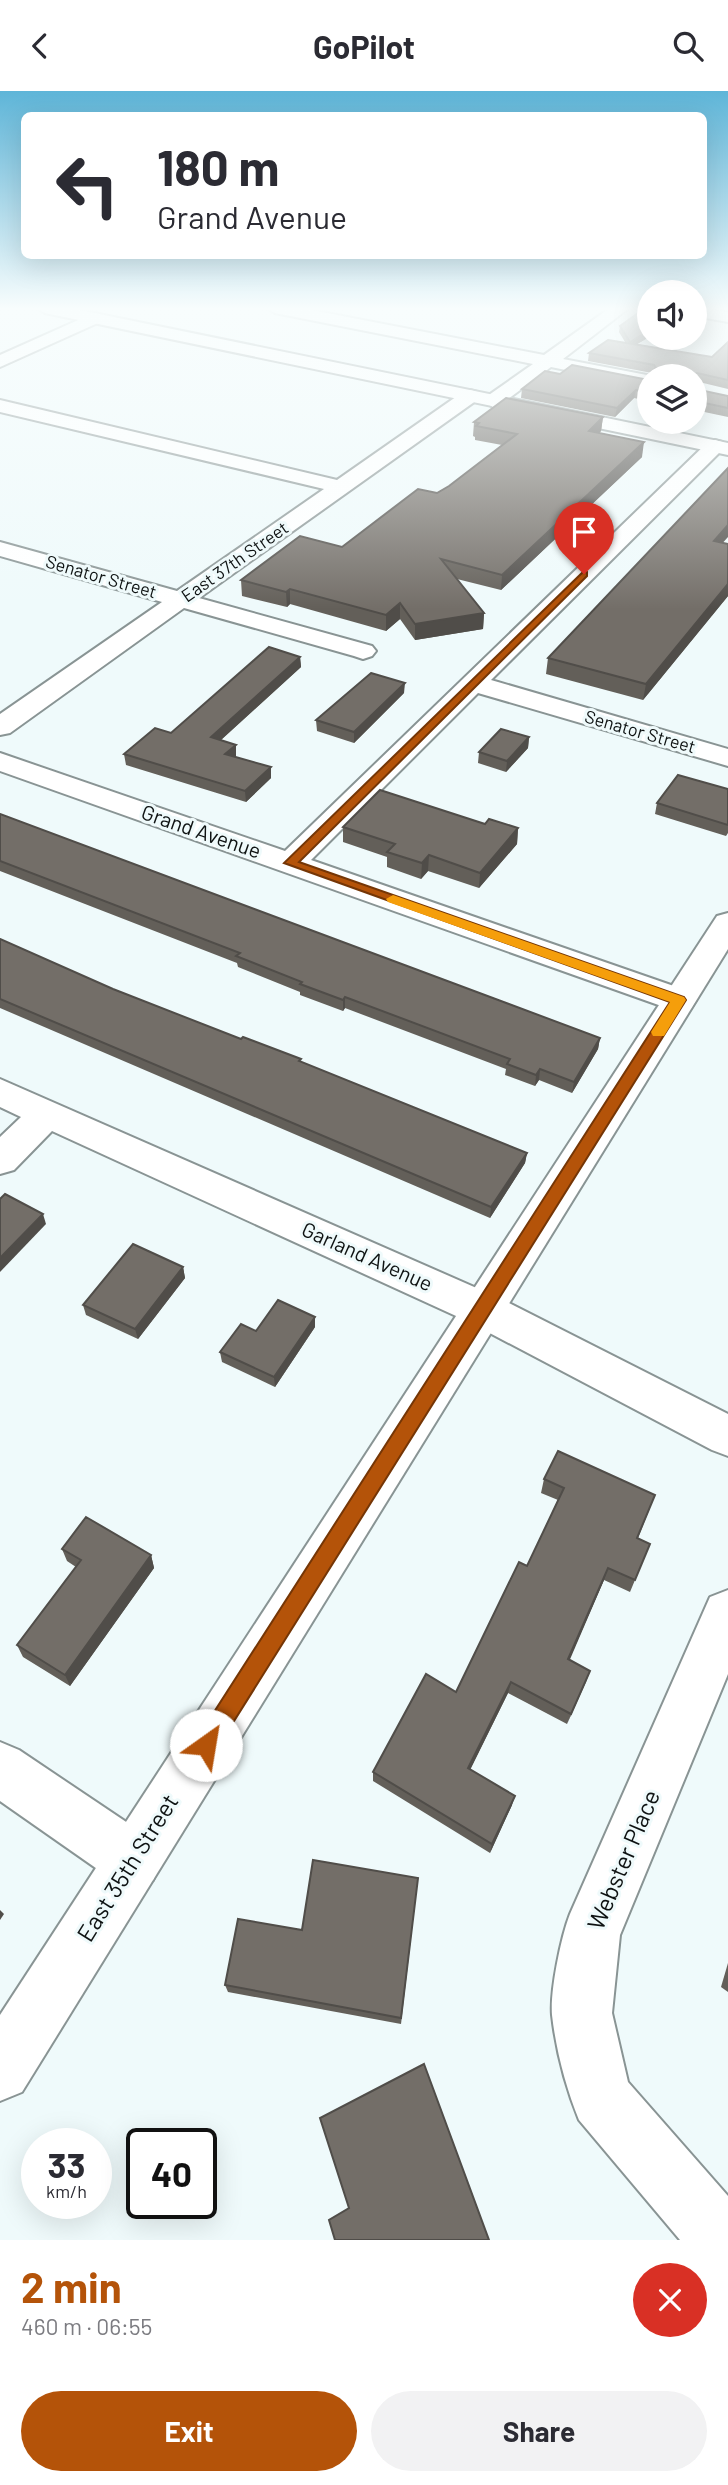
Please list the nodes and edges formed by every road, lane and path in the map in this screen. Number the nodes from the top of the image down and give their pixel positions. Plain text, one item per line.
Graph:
1 (10, 408) edge
2 (466, 408) edge
3 (531, 408) edge
4 (721, 448) edge
5 (342, 487) junction
6 (0, 549) edge
7 (182, 600) junction
8 (363, 651) dead end
9 (472, 683) junction
10 (0, 727) edge
11 (728, 758) edge
12 (0, 761) edge
13 (290, 863) junction
14 (728, 923) edge
15 (679, 1000) junction
16 (0, 1092) edge
17 (48, 1113) junction
18 (0, 1160) edge
19 (482, 1309) junction
20 (728, 1436) edge
21 (728, 1614) edge
22 (0, 1769) edge
23 (133, 1860) junction
24 (0, 2070) edge
25 (723, 2240) edge

1 - 5 street
2 - 5 street, East 37th Street
3 - 4 street
4 - 9 street
5 - 7 street, East 37th Street
6 - 7 street, Senator Street
7 - 8 street, Senator Street
7 - 10 street, East 37th Street
9 - 11 street, Senator Street
9 - 13 street
12 - 13 street, Grand Avenue
13 - 15 street, Grand Avenue
14 - 15 street, East 35th Street
15 - 19 street, East 35th Street
16 - 17 street, Garland Avenue
17 - 18 street
17 - 19 street, Garland Avenue
19 - 20 street, Garland Avenue
19 - 23 street, East 35th Street
21 - 25 street, Webster Place
22 - 23 street
23 - 24 street, East 35th Street

